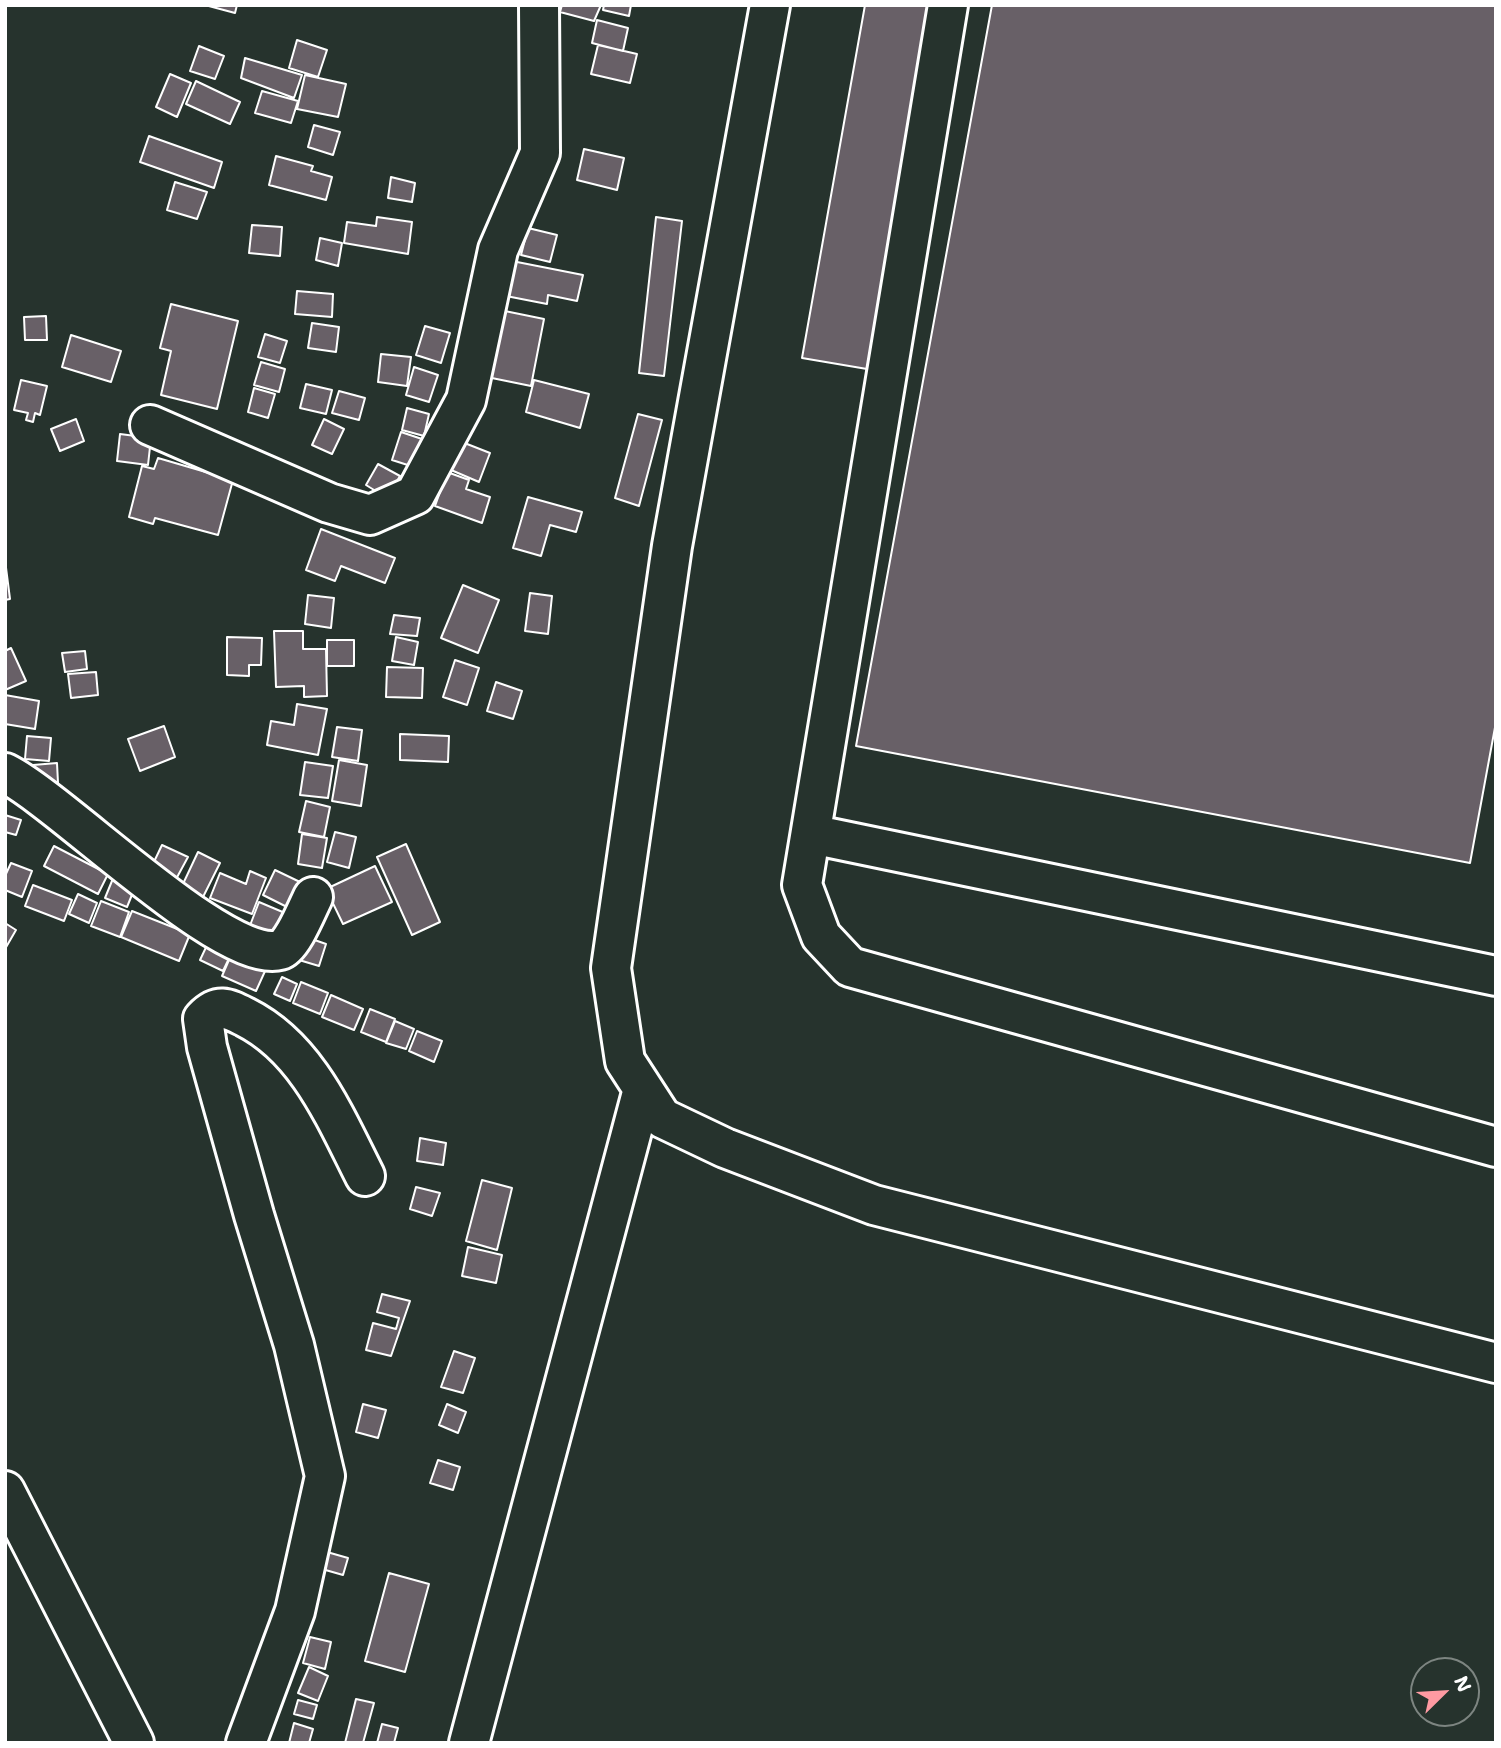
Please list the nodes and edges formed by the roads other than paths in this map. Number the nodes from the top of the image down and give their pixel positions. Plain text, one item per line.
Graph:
1 (539, 5) edge
2 (770, 5) edge
3 (948, 5) edge
4 (150, 425) dead end
5 (5, 773) edge
6 (811, 834) junction
7 (313, 897) dead end
8 (1496, 976) edge
9 (643, 1089) junction
10 (1496, 1147) edge
11 (365, 1176) dead end
12 (1496, 1363) edge
13 (5, 1491) edge
14 (134, 1743) edge
15 (246, 1743) edge
16 (469, 1743) edge

1 - 4 street
2 - 9 street
3 - 6 street
5 - 7 street
6 - 8 street
6 - 10 street
9 - 12 street
9 - 16 street
11 - 15 street
13 - 14 street

